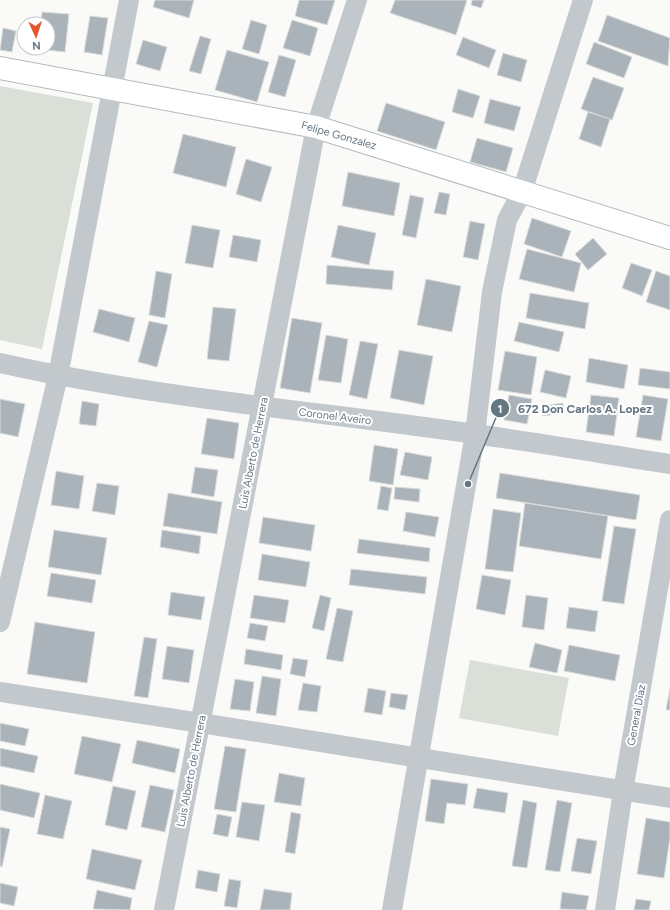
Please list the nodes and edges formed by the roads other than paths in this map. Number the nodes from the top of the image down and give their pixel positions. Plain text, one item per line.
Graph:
1 (129, 0) edge
2 (357, 0) edge
3 (583, 0) edge
4 (0, 68) edge
5 (112, 88) junction
6 (316, 127) junction
7 (522, 192) junction
8 (670, 238) edge
9 (0, 363) edge
10 (58, 376) junction
11 (262, 406) junction
12 (475, 434) junction
13 (670, 464) edge
14 (670, 520) edge
15 (0, 622) edge
16 (0, 692) edge
17 (201, 723) junction
18 (420, 759) junction
19 (623, 791) junction
20 (670, 798) edge
21 (164, 910) edge
22 (392, 910) edge
23 (605, 910) edge

1 - 5 street
2 - 6 street, Luis Alberto de Herrera
3 - 7 street
4 - 5 street, Felipe Gonzalez
5 - 6 street, Felipe Gonzalez
5 - 10 street
6 - 7 street, Felipe Gonzalez
6 - 11 street, Luis Alberto de Herrera
7 - 8 street, Felipe Gonzalez
7 - 12 street
9 - 10 street, Coronel Aveiro
10 - 11 street, Coronel Aveiro
10 - 15 street
11 - 12 street, Coronel Aveiro
11 - 17 street, Luis Alberto de Herrera
12 - 13 street, Coronel Aveiro
12 - 18 street
14 - 19 street, General Díaz
16 - 17 street
17 - 18 street
17 - 21 street, Luis Alberto de Herrera
18 - 19 street
18 - 22 street
19 - 20 street
19 - 23 street, General Díaz

